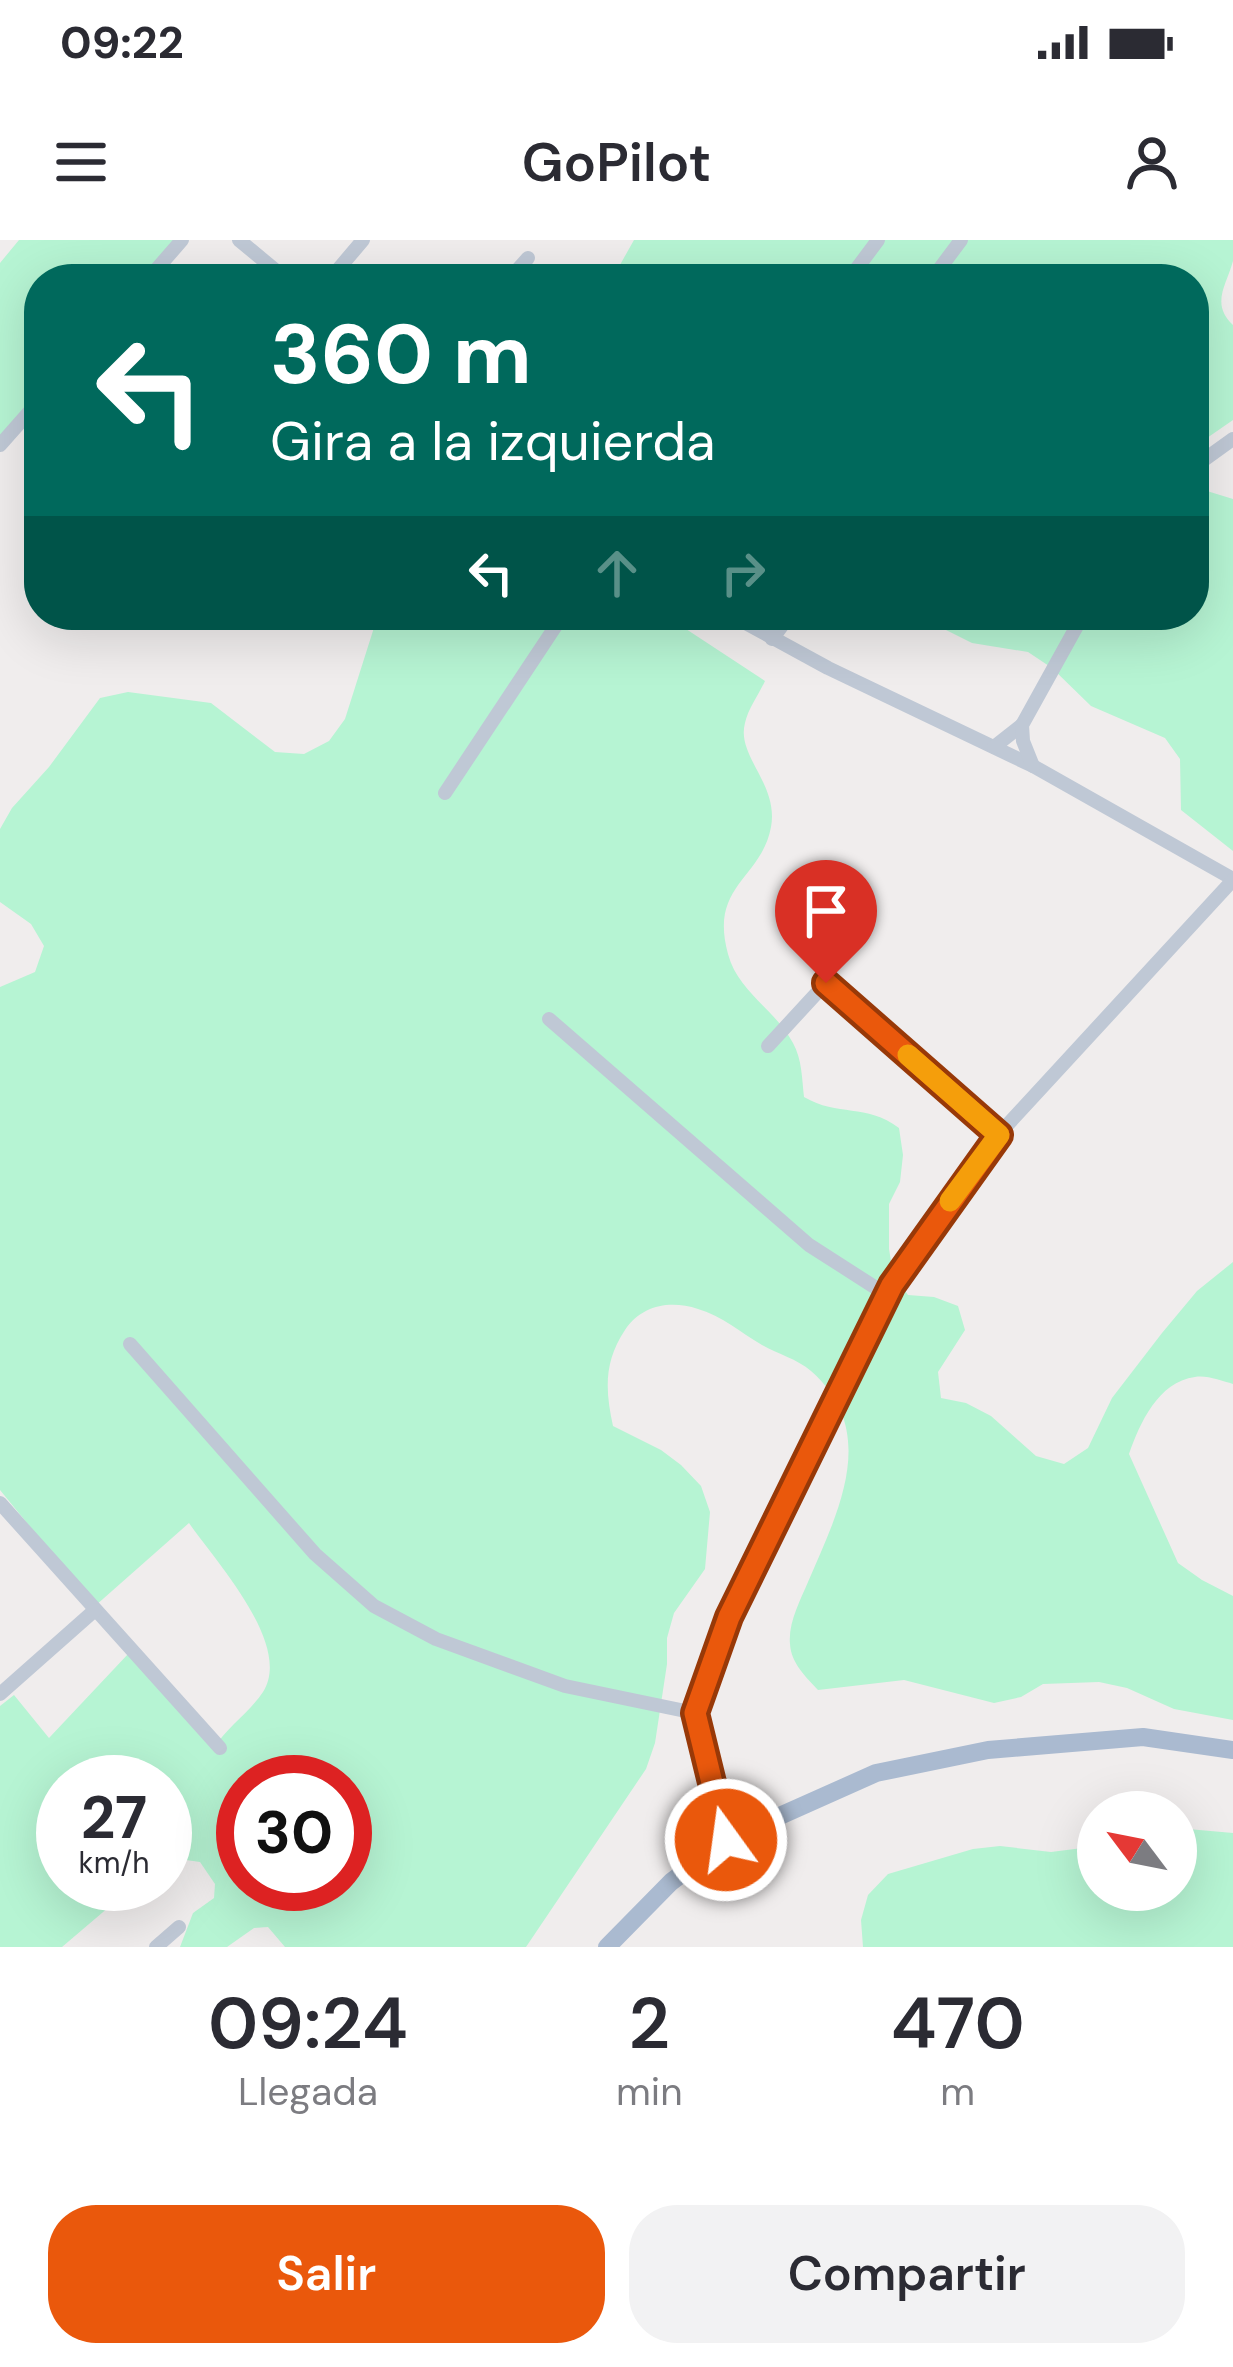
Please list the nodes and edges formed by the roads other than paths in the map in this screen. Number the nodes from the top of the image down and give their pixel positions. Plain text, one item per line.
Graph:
1 (182, 240) edge
2 (239, 240) edge
3 (363, 240) edge
4 (962, 240) edge
5 (528, 259) dead end
6 (161, 264) edge
7 (268, 264) edge
8 (342, 264) edge
9 (523, 264) edge
10 (944, 264) edge
11 (24, 418) edge
12 (0, 446) edge
13 (553, 630) edge
14 (757, 630) edge
15 (779, 630) edge
16 (1075, 630) edge
17 (772, 639) junction
18 (1022, 725) junction
19 (994, 747) junction
20 (1033, 766) junction
21 (445, 794) dead end
22 (1233, 879) edge
23 (549, 1019) dead end
24 (768, 1046) dead end
25 (999, 1135) junction
26 (887, 1295) junction
27 (130, 1343) dead end
28 (0, 1502) edge
29 (95, 1610) junction
30 (0, 1694) edge
31 (695, 1713) junction
32 (220, 1748) dead end
33 (1233, 1750) edge
34 (726, 1840) junction
35 (178, 1927) dead end
36 (608, 1946) edge
37 (156, 1947) edge

1 - 6 street
2 - 7 street
3 - 8 street
4 - 10 street
5 - 9 street
11 - 12 street
13 - 21 street
14 - 17 street
15 - 17 street
16 - 18 street
17 - 19 street
18 - 19 street
18 - 20 street
19 - 20 street
20 - 22 street
22 - 25 street
23 - 26 street
24 - 25 street
25 - 26 street
26 - 31 street
27 - 31 street
28 - 29 street
29 - 30 street
29 - 32 street
31 - 34 street
33 - 34 main road
34 - 36 main road
35 - 37 street

